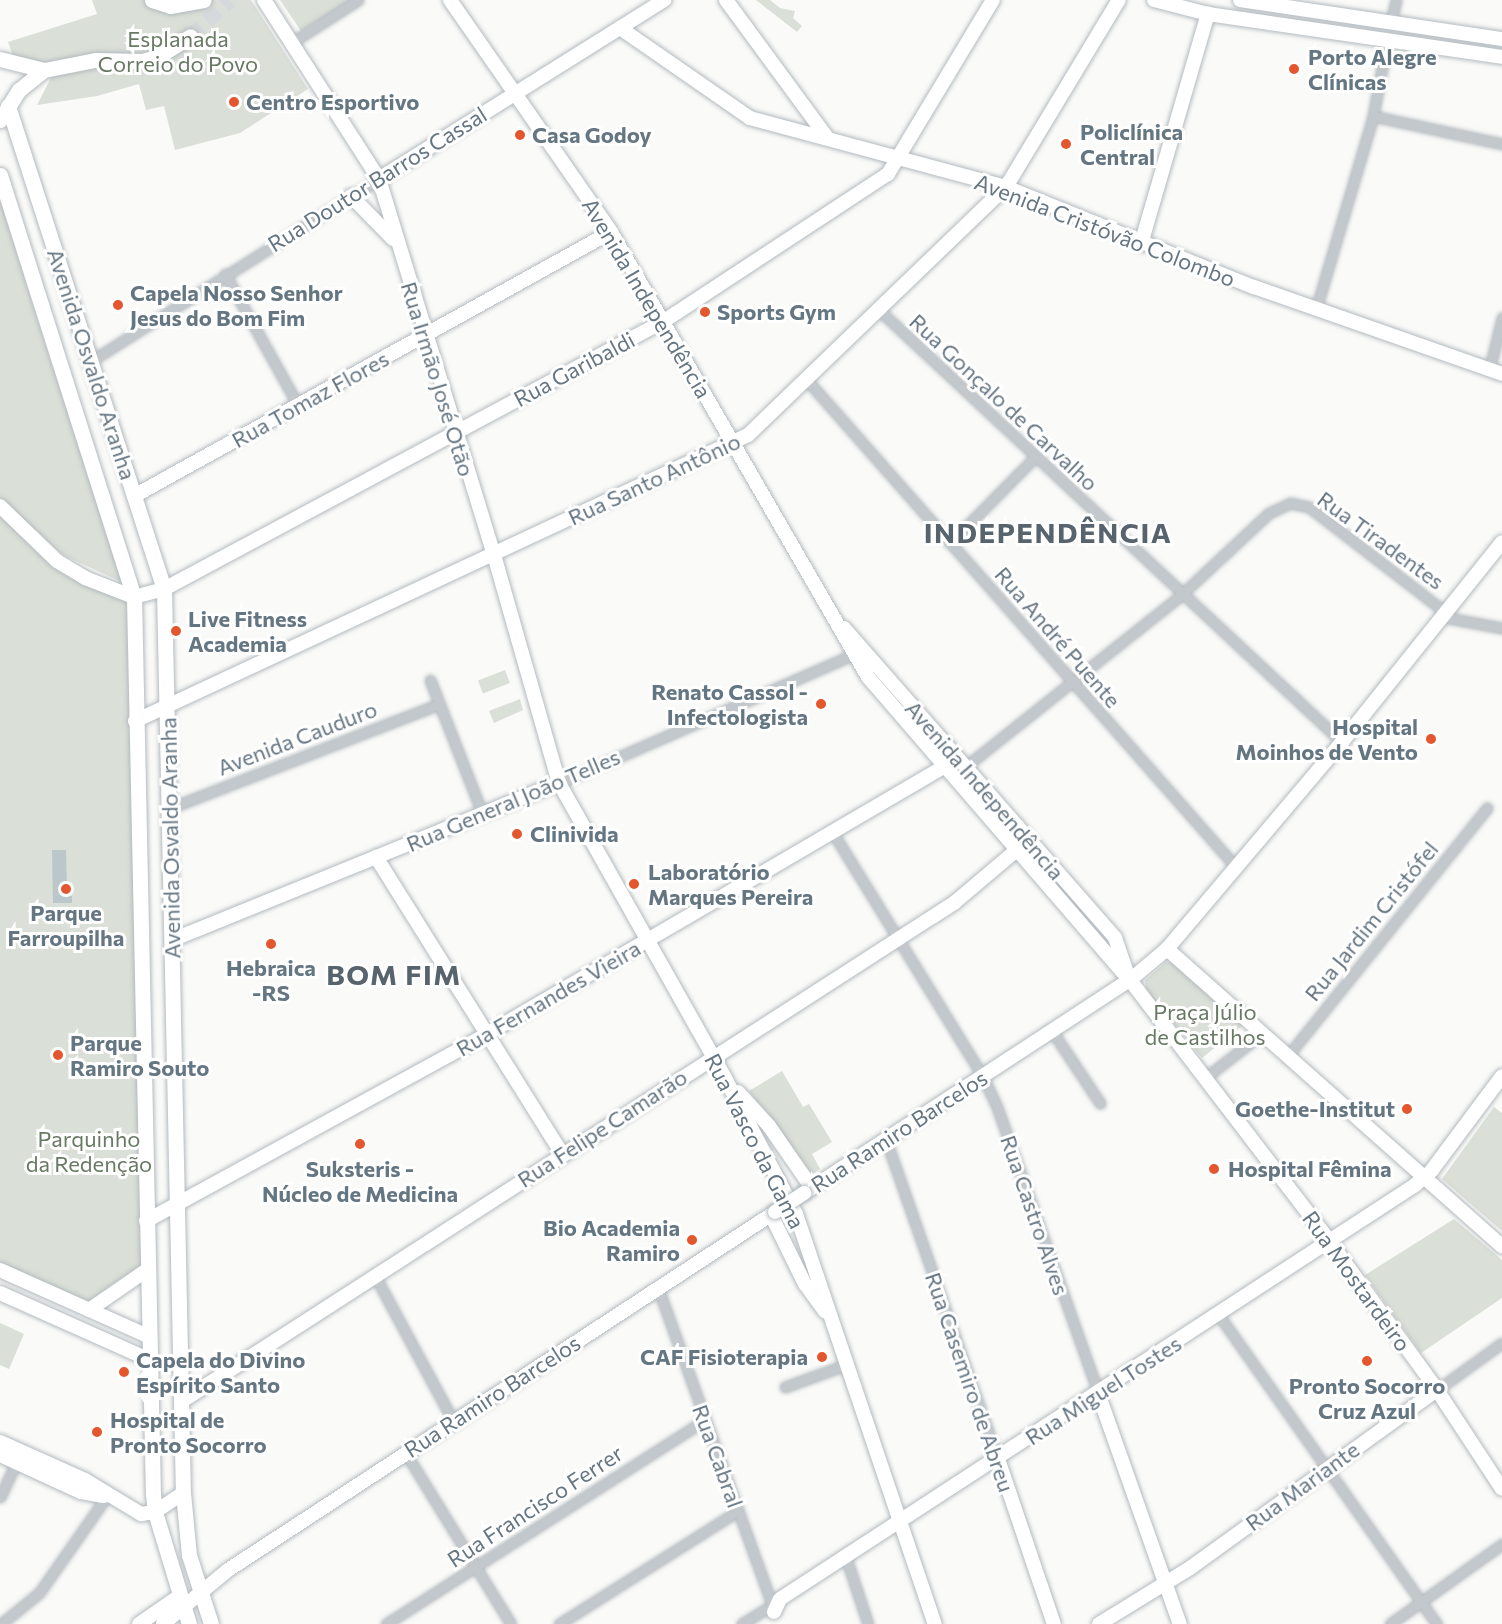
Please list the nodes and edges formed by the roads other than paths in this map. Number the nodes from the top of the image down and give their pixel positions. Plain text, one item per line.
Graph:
1 (152, 0) edge
2 (203, 0) edge
3 (264, 0) edge
4 (358, 0) edge
5 (450, 0) edge
6 (664, 0) edge
7 (726, 0) edge
8 (993, 0) edge
9 (1119, 0) edge
10 (1154, 0) edge
11 (1240, 0) edge
12 (1396, 0) edge
13 (1208, 14) junction
14 (1391, 22) junction
15 (620, 28) junction
16 (190, 36) tunnel mouth
17 (1502, 39) edge
18 (1387, 41) junction
19 (291, 43) junction
20 (1502, 57) edge
21 (0, 59) edge
22 (44, 70) junction
23 (515, 93) junction
24 (8, 106) junction
25 (1373, 116) junction
26 (0, 120) edge
27 (828, 139) junction
28 (1502, 144) edge
29 (900, 158) junction
30 (0, 175) edge
31 (378, 179) junction
32 (1006, 188) junction
33 (351, 196) junction
34 (611, 232) junction
35 (395, 241) junction
36 (1141, 244) junction
37 (225, 274) junction
38 (1316, 309) junction
39 (879, 310) junction
40 (1502, 318) edge
41 (664, 321) junction
42 (426, 335) junction
43 (91, 361) junction
44 (1496, 372) edge
45 (806, 379) junction
46 (298, 405) junction
47 (455, 434) junction
48 (733, 443) junction
49 (1034, 458) junction
50 (134, 496) junction
51 (0, 506) edge
52 (1502, 542) edge
53 (950, 543) junction
54 (494, 555) junction
55 (164, 589) junction
56 (1181, 595) junction
57 (134, 597) junction
58 (827, 608) junction
59 (1449, 615) junction
60 (1502, 628) edge
61 (852, 656) junction
62 (430, 680) dead end
63 (1071, 682) junction
64 (439, 704) junction
65 (167, 706) junction
66 (135, 721) junction
67 (1342, 742) junction
68 (945, 766) junction
69 (965, 767) junction
70 (559, 783) junction
71 (170, 808) junction
72 (1487, 808) dead end
73 (482, 813) junction
74 (833, 833) junction
75 (1018, 849) junction
76 (376, 857) junction
77 (1235, 866) junction
78 (898, 938) junction
79 (172, 940) junction
80 (648, 941) junction
81 (1172, 953) junction
82 (1130, 980) junction
83 (1139, 993) junction
84 (1052, 1031) junction
85 (487, 1034) junction
86 (1260, 1035) junction
87 (713, 1056) junction
88 (1286, 1058) junction
89 (1502, 1076) edge
90 (725, 1077) junction
91 (983, 1077) junction
92 (1205, 1078) junction
93 (1100, 1103) dead end
94 (886, 1140) junction
95 (562, 1153) junction
96 (1424, 1178) junction
97 (808, 1190) junction
98 (178, 1205) junction
99 (773, 1213) junction
100 (146, 1221) junction
101 (1330, 1242) junction
102 (1502, 1246) edge
103 (0, 1270) edge
104 (147, 1270) junction
105 (374, 1274) junction
106 (658, 1288) junction
107 (0, 1293) edge
108 (89, 1310) junction
109 (1218, 1314) junction
110 (114, 1321) junction
111 (835, 1326) junction
112 (150, 1337) junction
113 (104, 1339) junction
114 (1502, 1343) edge
115 (150, 1360) junction
116 (848, 1364) junction
117 (785, 1387) dead end
118 (1437, 1390) junction
119 (1098, 1393) junction
120 (182, 1401) junction
121 (705, 1420) junction
122 (453, 1421) junction
123 (0, 1442) edge
124 (405, 1452) junction
125 (0, 1455) edge
126 (19, 1457) junction
127 (998, 1459) junction
128 (1326, 1468) junction
129 (1502, 1489) edge
130 (183, 1493) junction
131 (107, 1496) junction
132 (0, 1497) edge
133 (738, 1511) junction
134 (155, 1512) junction
135 (902, 1521) junction
136 (1502, 1544) edge
137 (846, 1558) junction
138 (476, 1567) junction
139 (1166, 1582) junction
140 (198, 1594) junction
141 (1422, 1601) junction
142 (775, 1607) edge
143 (183, 1610) edge
144 (0, 1624) edge
145 (139, 1624) edge
146 (163, 1624) edge
147 (211, 1624) edge
148 (386, 1624) edge
149 (512, 1624) edge
150 (559, 1624) edge
151 (741, 1624) edge
152 (868, 1624) edge
153 (935, 1624) edge
154 (1054, 1624) edge
155 (1099, 1624) edge
156 (1180, 1624) edge
157 (1390, 1624) edge
158 (1437, 1624) edge

1 - 2 main road
3 - 19 street, Rua Irmão José Otão
4 - 19 street
5 - 23 street, Avenida Independência
6 - 15 street, Rua Doutor Barros Cassal
7 - 27 street
8 - 29 street, Rua Garibaldi
9 - 32 street, Rua Santo Antônio
10 - 13 street
11 - 14 street
12 - 14 street
13 - 18 street
13 - 36 street
14 - 17 street
15 - 23 street, Rua Doutor Barros Cassal
15 - 27 street, Avenida Cristóvão Colombo
16 - 22 main road
18 - 20 street
18 - 25 street
19 - 31 street, Rua Irmão José Otão
21 - 22 main road
22 - 24 main road
23 - 31 street, Rua Doutor Barros Cassal
23 - 34 street, Avenida Independência
24 - 26 main road
24 - 43 main road, Avenida Osvaldo Aranha
25 - 28 street
25 - 38 street
27 - 29 street, Avenida Cristóvão Colombo
29 - 32 street, Avenida Cristóvão Colombo
29 - 41 street, Rua Garibaldi
30 - 57 main road, Avenida Osvaldo Aranha
31 - 33 street, Rua Doutor Barros Cassal
31 - 35 street, Rua Irmão José Otão
32 - 36 street, Avenida Cristóvão Colombo
32 - 39 street, Rua Santo Antônio
33 - 35 street
33 - 37 street, Rua Doutor Barros Cassal
34 - 41 street, Avenida Independência
34 - 42 street, Rua Tomaz Flores
35 - 42 street, Rua Irmão José Otão
36 - 38 street, Avenida Cristóvão Colombo
37 - 43 street, Rua Doutor Barros Cassal
37 - 46 street
38 - 44 street, Avenida Cristóvão Colombo
39 - 45 street, Rua Santo Antônio
39 - 49 street, Rua Gonçalo de Carvalho
40 - 44 street
41 - 47 street, Rua Garibaldi
41 - 48 street, Avenida Independência
42 - 46 street, Rua Tomaz Flores
42 - 47 street, Rua Irmão José Otão
43 - 50 main road, Avenida Osvaldo Aranha
45 - 48 street, Rua Santo Antônio
45 - 53 street, Rua André Puente
46 - 50 street, Rua Tomaz Flores
47 - 54 street, Rua Irmão José Otão
47 - 55 street, Rua Garibaldi
48 - 54 street, Rua Santo Antônio
48 - 58 street, Avenida Independência
49 - 53 street
49 - 56 street, Rua Gonçalo de Carvalho
50 - 55 main road, Avenida Osvaldo Aranha
51 - 57 street
52 - 59 street, Rua Ramiro Barcelos
53 - 63 street, Rua André Puente
54 - 65 street, Rua Santo Antônio
54 - 70 street, Rua Irmão José Otão
55 - 57 street, Rua Garibaldi
55 - 65 main road, Avenida Osvaldo Aranha
56 - 59 street, Rua Tiradentes
56 - 63 street
56 - 67 street, Rua Gonçalo de Carvalho
57 - 66 main road, Avenida Osvaldo Aranha
58 - 61 street, Avenida Independência
58 - 69 street, Avenida Independência
59 - 60 street, Rua Tiradentes
59 - 67 street, Rua Ramiro Barcelos
61 - 68 street, Avenida Independência
61 - 70 street, Rua General João Telles
62 - 64 street
63 - 69 street
63 - 77 street, Rua André Puente
64 - 71 street, Avenida Cauduro
64 - 73 street
65 - 66 street, Rua Santo Antônio
65 - 71 main road, Avenida Osvaldo Aranha
66 - 100 main road, Avenida Osvaldo Aranha
67 - 77 street, Rua Ramiro Barcelos
68 - 74 street, Rua Fernandes Vieira
68 - 75 street, Avenida Independência
69 - 82 street, Avenida Independência
70 - 73 street, Rua General João Telles
70 - 80 street, Rua Vasco da Gama
71 - 79 main road, Avenida Osvaldo Aranha
72 - 88 street, Rua Jardim Cristófel
73 - 76 street, Rua General João Telles
74 - 78 street, Rua Castro Alves
74 - 80 street, Rua Fernandes Vieira
75 - 78 street, Rua Felipe Camarão
75 - 82 street, Avenida Independência
76 - 79 street, Rua General João Telles
76 - 85 street
77 - 81 street, Rua Ramiro Barcelos
78 - 87 street, Rua Felipe Camarão
78 - 91 street, Rua Castro Alves
79 - 98 main road, Avenida Osvaldo Aranha
80 - 85 street, Rua Fernandes Vieira
80 - 87 street, Rua Vasco da Gama
81 - 82 street, Rua Ramiro Barcelos
81 - 83 street, Rua Ramiro Barcelos
81 - 86 street
82 - 83 street, Avenida Independência
82 - 84 street, Rua Ramiro Barcelos
83 - 92 street, Avenida Independência
84 - 91 street, Rua Ramiro Barcelos
84 - 93 street
85 - 95 street
85 - 98 street, Rua Fernandes Vieira
86 - 88 street
86 - 92 street
87 - 90 street, Rua Vasco da Gama
87 - 95 street, Rua Felipe Camarão
88 - 96 street
89 - 96 street, Rua Miguel Tostes
90 - 97 street
90 - 111 street, Rua Vasco da Gama
91 - 94 street, Rua Ramiro Barcelos
91 - 119 street, Rua Castro Alves
92 - 101 street, Rua Mostardeiro
94 - 97 street, Rua Ramiro Barcelos
94 - 127 street, Rua Casemiro de Abreu
95 - 105 street, Rua Felipe Camarão
96 - 101 street, Rua Miguel Tostes
96 - 102 street
97 - 99 street, Rua Ramiro Barcelos, bridge
98 - 100 street, Rua Fernandes Vieira
98 - 120 main road, Avenida Osvaldo Aranha
99 - 106 street, Rua Ramiro Barcelos
99 - 111 street
100 - 104 main road, Avenida Osvaldo Aranha
101 - 109 street, Rua Miguel Tostes
101 - 118 street, Rua Mostardeiro
103 - 108 street
104 - 108 street
104 - 112 main road, Avenida Osvaldo Aranha
105 - 120 street, Rua Felipe Camarão
105 - 122 street
106 - 121 street, Rua Cabral
106 - 122 street, Rua Ramiro Barcelos
107 - 113 street
108 - 110 street
109 - 119 street, Rua Miguel Tostes
109 - 128 street
110 - 112 street
110 - 113 street
111 - 116 street, Rua Vasco da Gama
112 - 115 main road, Avenida Osvaldo Aranha
113 - 115 street
114 - 118 street, Rua Mariante
115 - 134 main road, Avenida Osvaldo Aranha
116 - 117 street
116 - 135 street, Rua Vasco da Gama
118 - 128 street, Rua Mariante
118 - 129 street, Rua Mostardeiro
119 - 127 street, Rua Miguel Tostes
119 - 139 street, Rua Castro Alves
120 - 130 main road, Avenida Osvaldo Aranha
121 - 133 street, Rua Cabral
121 - 138 street, Rua Francisco Ferrer
122 - 124 street, Rua Ramiro Barcelos
123 - 126 street
124 - 138 street
124 - 140 street, Rua Ramiro Barcelos
125 - 126 street
126 - 131 street
126 - 132 street
127 - 135 street, Rua Miguel Tostes
127 - 154 street, Rua Casemiro de Abreu
128 - 139 street, Rua Mariante
128 - 141 street
130 - 134 street
130 - 140 main road, Avenida Osvaldo Aranha
131 - 134 street
131 - 144 street
133 - 142 street, Rua Cabral
133 - 150 street
134 - 143 main road, Avenida Osvaldo Aranha
135 - 137 street, Rua Miguel Tostes
135 - 153 street, Rua Vasco da Gama
136 - 141 street
137 - 142 street, Rua Miguel Tostes
137 - 152 street
138 - 148 street, Rua Francisco Ferrer
138 - 149 street
139 - 155 street, Rua Mariante
139 - 156 street, Rua Castro Alves
140 - 143 street, Rua Ramiro Barcelos
140 - 147 main road, Avenida Osvaldo Aranha
141 - 157 street
141 - 158 street
142 - 151 street, Rua Miguel Tostes
143 - 145 street, Rua Ramiro Barcelos
143 - 146 street, Rua Ramiro Barcelos

